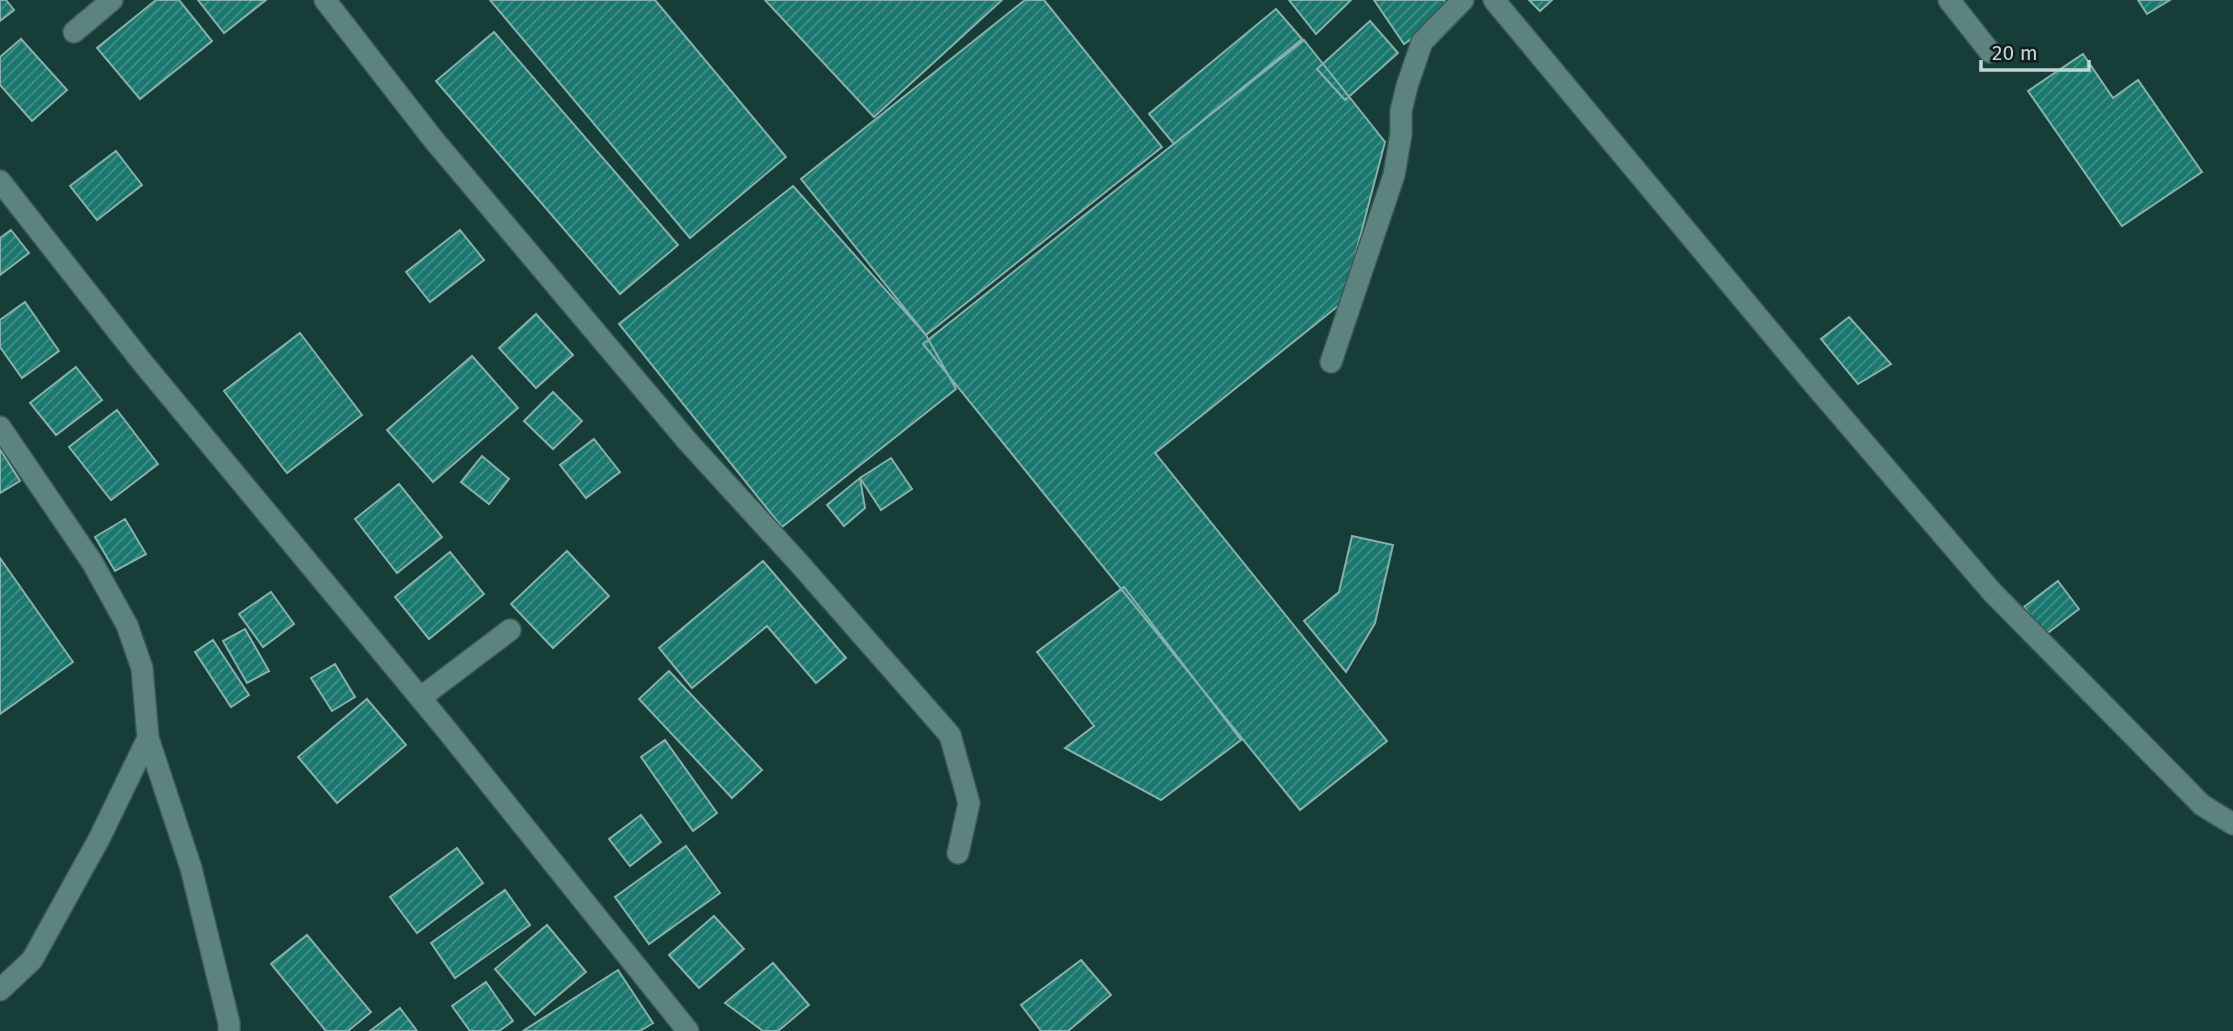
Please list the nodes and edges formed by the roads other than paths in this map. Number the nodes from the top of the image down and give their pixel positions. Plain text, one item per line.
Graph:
1 (112, 0) edge
2 (325, 0) edge
3 (1463, 0) edge
4 (1494, 0) edge
5 (1949, 0) edge
6 (74, 32) dead end
7 (1990, 52) dead end
8 (0, 181) edge
9 (1331, 362) dead end
10 (0, 427) edge
11 (510, 629) dead end
12 (421, 698) junction
13 (148, 738) junction
14 (2233, 824) edge
15 (958, 853) dead end
16 (0, 990) edge
17 (229, 1031) edge
18 (688, 1031) edge

1 - 6 street
2 - 15 street
3 - 9 street
4 - 14 street
5 - 7 street
8 - 12 street
10 - 13 street
11 - 12 street
12 - 18 street
13 - 16 street
13 - 17 street

